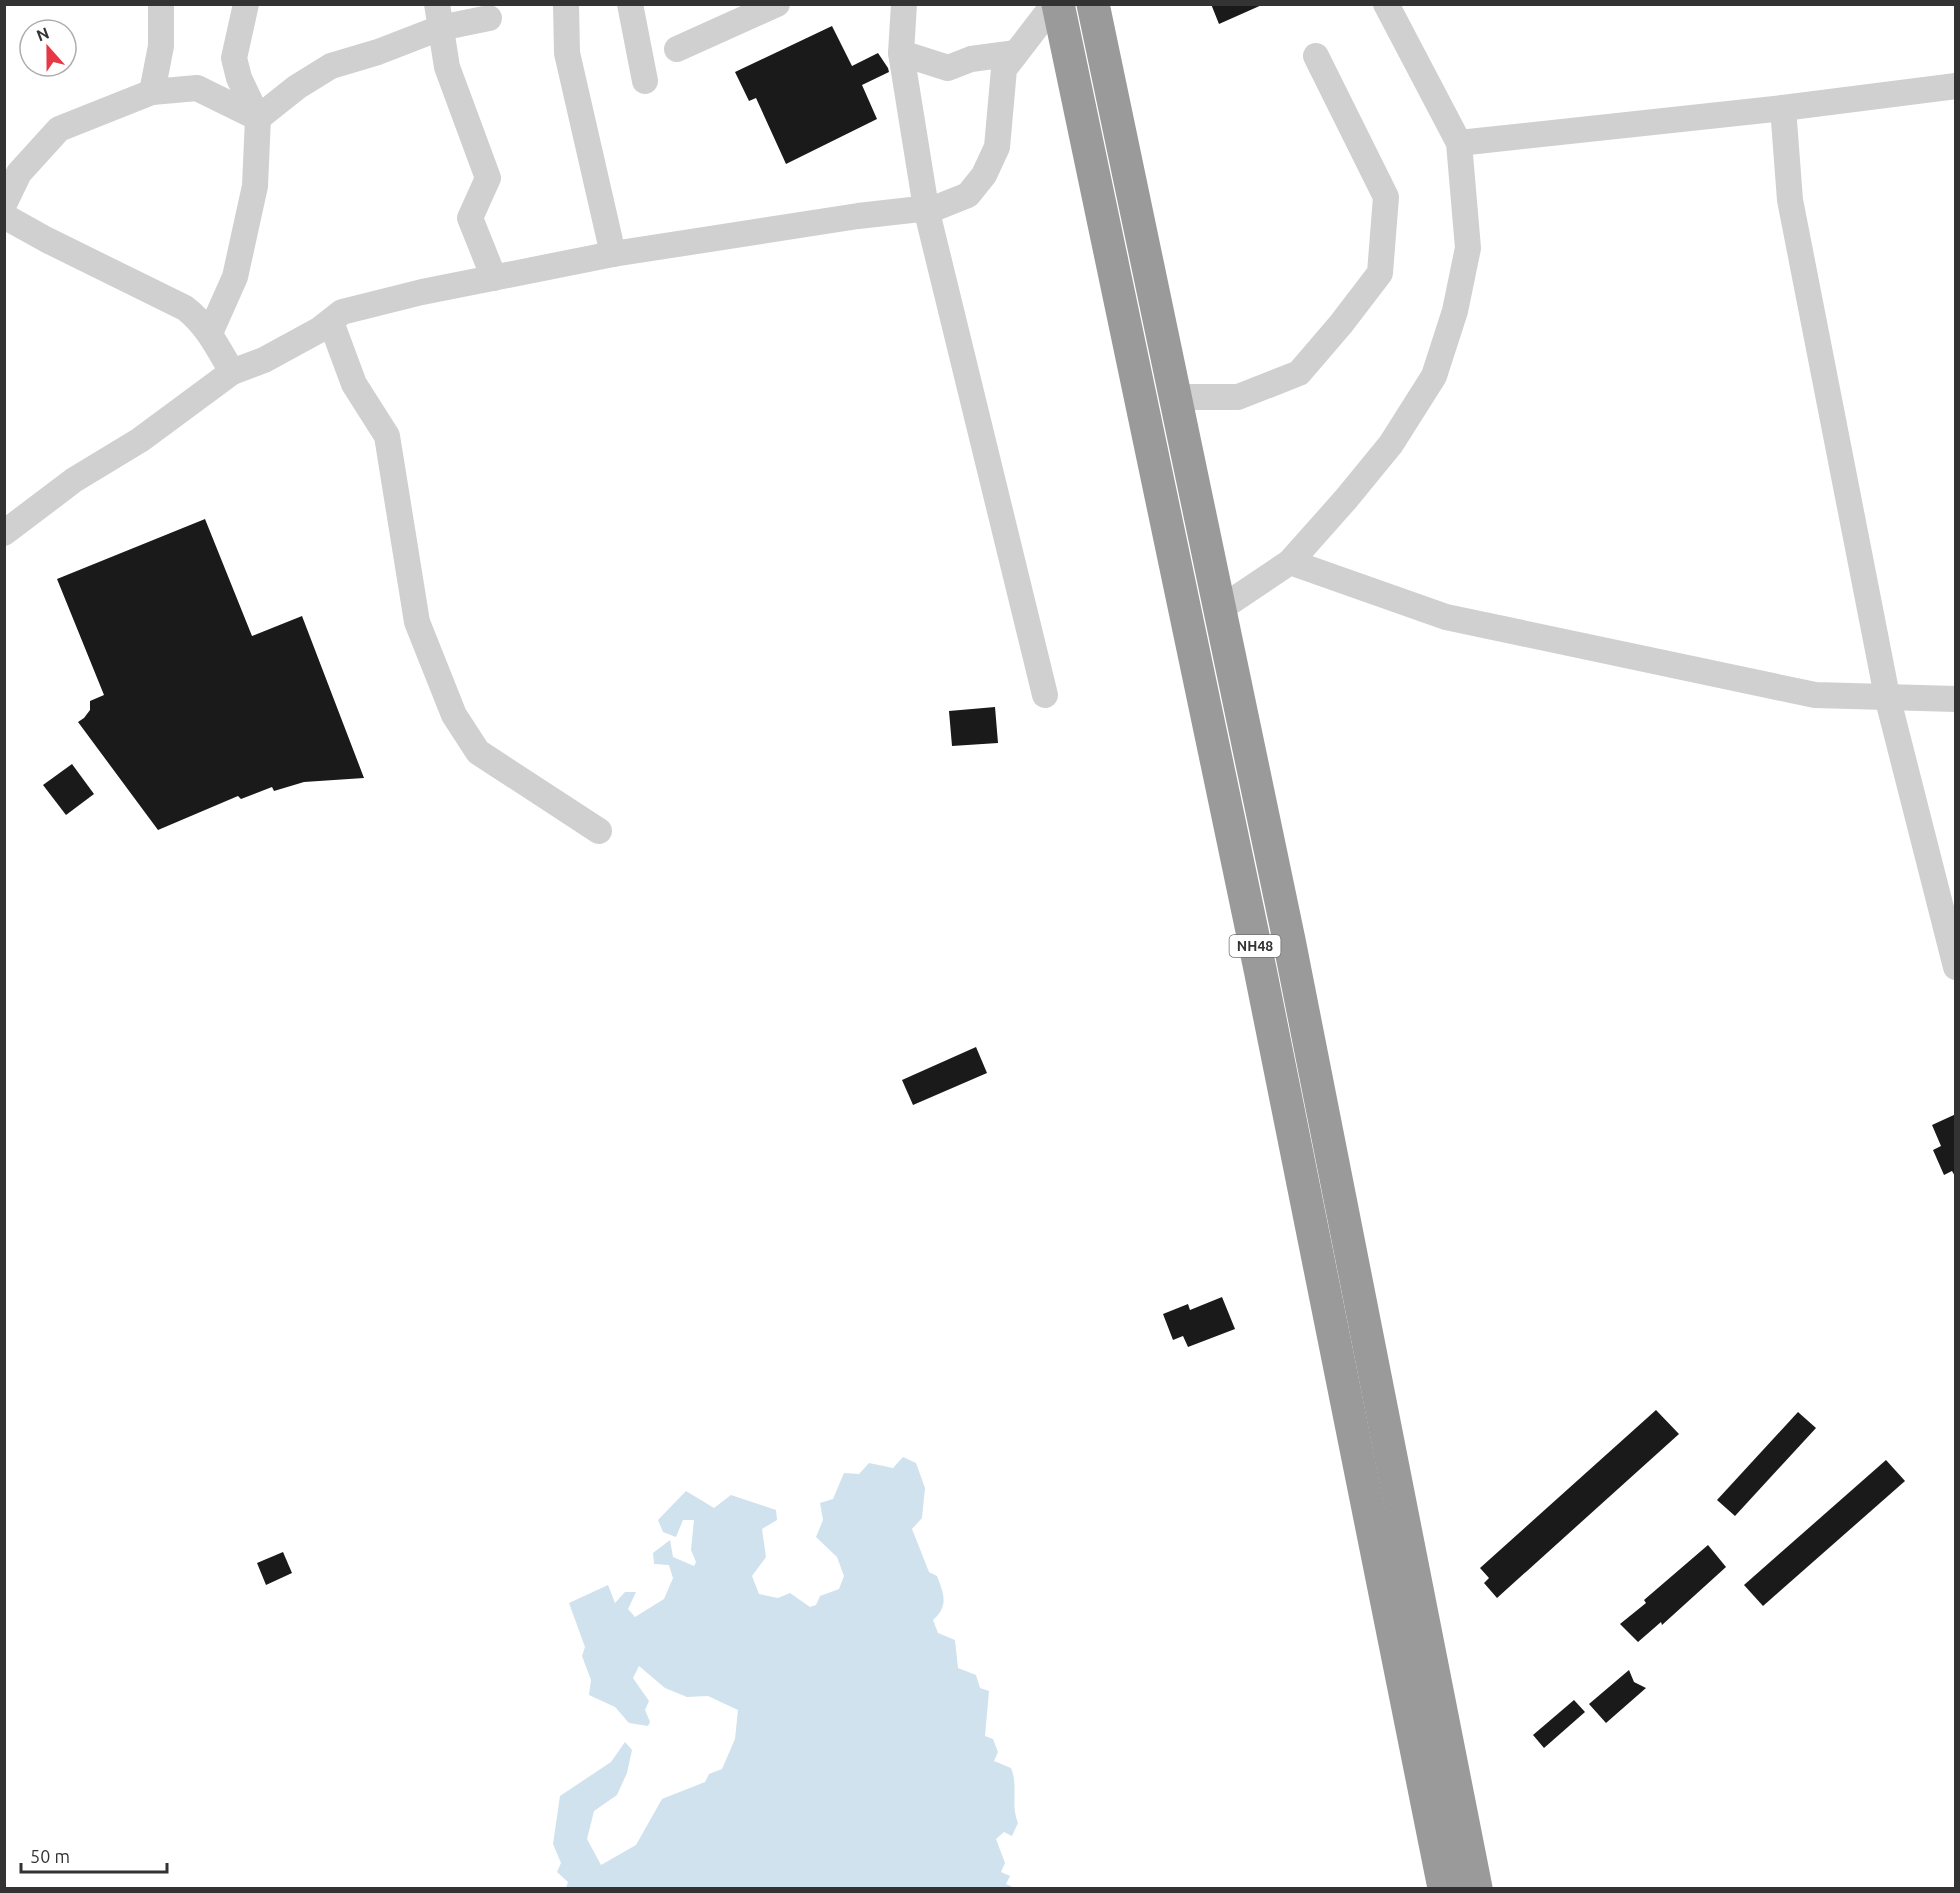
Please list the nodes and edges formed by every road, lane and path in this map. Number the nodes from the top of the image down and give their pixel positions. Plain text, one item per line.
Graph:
1 (161, 4) edge
2 (246, 4) edge
3 (566, 4) edge
4 (630, 4) edge
5 (777, 4) edge
6 (904, 4) edge
7 (1056, 4) edge
8 (1093, 4) edge
9 (1386, 4) edge
10 (438, 16) edge
11 (489, 18) dead end
12 (677, 49) dead end
13 (901, 53) junction
14 (1016, 53) junction
15 (1316, 56) dead end
16 (645, 81) dead end
17 (1956, 86) edge
18 (152, 92) junction
19 (1783, 108) junction
20 (258, 118) junction
21 (1460, 143) junction
22 (4, 204) edge
23 (926, 208) junction
24 (4, 216) edge
25 (613, 254) junction
26 (494, 278) junction
27 (331, 322) junction
28 (210, 333) junction
29 (232, 372) junction
30 (1176, 397) junction
31 (4, 533) edge
32 (1290, 562) junction
33 (1220, 609) junction
34 (1045, 695) dead end
35 (1887, 696) junction
36 (1956, 699) edge
37 (599, 831) dead end
38 (1956, 967) edge
39 (1444, 1888) edge
40 (1476, 1888) edge

1 - 18 street
2 - 20 street
3 - 25 street
4 - 16 street
5 - 12 street
6 - 13 street
7 - 14 street
7 - 39 highway, NH48
8 - 30 highway, NH48
9 - 21 street
10 - 11 street
10 - 20 street
10 - 26 street
13 - 14 street
13 - 23 street
14 - 23 street
15 - 30 street
17 - 19 street
18 - 20 street
18 - 22 street
19 - 21 street
19 - 35 street
20 - 28 street
21 - 32 street
23 - 25 street
23 - 34 street
24 - 28 street
25 - 26 street
26 - 27 street
27 - 29 street
27 - 37 street
28 - 29 street
29 - 31 street
30 - 33 highway, NH48
32 - 33 street
32 - 35 street
33 - 40 highway, NH48
35 - 36 street
35 - 38 street

